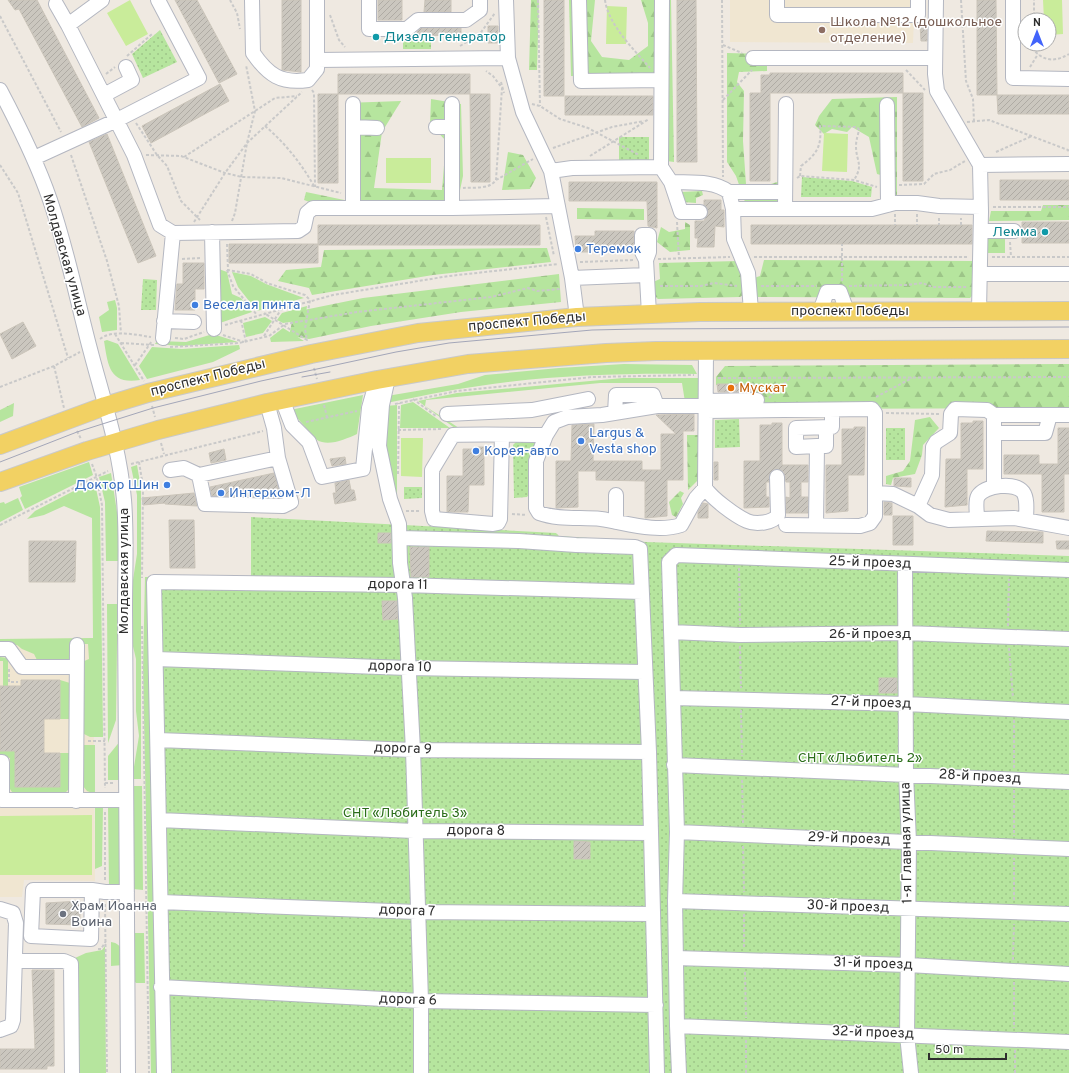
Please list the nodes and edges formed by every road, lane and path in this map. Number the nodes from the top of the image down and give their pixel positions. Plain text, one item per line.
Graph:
1 (102, 0) edge
2 (158, 0) edge
3 (230, 0) edge
4 (252, 0) edge
5 (317, 0) edge
6 (369, 0) edge
7 (480, 0) edge
8 (538, 0) edge
9 (579, 0) edge
10 (605, 0) edge
11 (662, 0) edge
12 (722, 0) edge
13 (777, 0) edge
14 (918, 0) edge
15 (936, 0) edge
16 (961, 0) edge
17 (1013, 0) edge
18 (1034, 0) edge
19 (56, 4) dead end
20 (502, 5) edge
21 (1034, 12) edge
22 (329, 13) dead end
23 (0, 16) edge
24 (68, 26) junction
25 (241, 37) dead end
26 (723, 45) junction
27 (457, 48) dead end
28 (1036, 52) edge
29 (1069, 54) edge
30 (468, 58) junction
31 (508, 58) junction
32 (753, 58) junction
33 (894, 58) junction
34 (935, 58) junction
35 (245, 59) dead end
36 (354, 59) junction
37 (317, 60) junction
38 (126, 66) dead end
39 (1069, 79) edge
40 (661, 80) junction
41 (309, 82) junction
42 (0, 90) edge
43 (104, 95) junction
44 (297, 96) junction
45 (723, 100) junction
46 (941, 100) junction
47 (353, 104) dead end
48 (452, 104) dead end
49 (786, 104) dead end
50 (887, 105) dead end
51 (521, 106) junction
52 (540, 106) junction
53 (4, 108) edge
54 (255, 111) junction
55 (130, 113) junction
56 (661, 115) junction
57 (117, 120) junction
58 (974, 120) junction
59 (644, 121) junction
60 (265, 126) junction
61 (353, 127) junction
62 (436, 127) dead end
63 (452, 127) junction
64 (957, 127) junction
65 (376, 128) dead end
66 (597, 133) junction
67 (1032, 136) junction
68 (611, 141) junction
69 (67, 142) junction
70 (247, 143) junction
71 (1069, 152) edge
72 (134, 154) junction
73 (157, 155) junction
74 (184, 157) junction
75 (34, 158) junction
76 (547, 158) junction
77 (977, 161) junction
78 (1069, 164) edge
79 (0, 165) edge
80 (655, 167) junction
81 (572, 168) junction
82 (225, 173) junction
83 (800, 176) junction
84 (242, 177) junction
85 (496, 180) junction
86 (854, 180) junction
87 (671, 182) junction
88 (315, 187) junction
89 (785, 187) junction
90 (888, 187) junction
91 (452, 188) junction
92 (726, 190) junction
93 (352, 202) junction
94 (888, 205) junction
95 (558, 206) junction
96 (981, 207) junction
97 (1069, 207) edge
98 (452, 208) junction
99 (733, 209) junction
100 (785, 209) junction
101 (681, 212) junction
102 (700, 212) dead end
103 (197, 217) junction
104 (227, 231) junction
105 (981, 231) junction
106 (1012, 231) joint
107 (212, 232) junction
108 (180, 233) junction
109 (842, 244) dead end
110 (1010, 257) dead end
111 (171, 259) junction
112 (679, 259) dead end
113 (646, 260) dead end
114 (213, 262) junction
115 (228, 270) junction
116 (1069, 274) edge
117 (980, 280) junction
118 (647, 281) junction
119 (572, 283) junction
120 (750, 286) junction
121 (819, 286) dead end
122 (282, 308) dead end
123 (1069, 310) edge
124 (751, 311) junction
125 (979, 311) junction
126 (264, 313) dead end
127 (649, 314) junction
128 (257, 315) dead end
129 (577, 317) junction
130 (241, 320) dead end
131 (275, 320) junction
132 (164, 321) junction
133 (194, 322) dead end
134 (306, 322) junction
135 (283, 326) junction
136 (214, 329) joint
137 (115, 334) dead end
138 (121, 334) dead end
139 (264, 338) junction
140 (160, 342) junction
141 (246, 342) junction
142 (121, 343) junction
143 (149, 345) junction
144 (89, 346) junction
145 (1069, 349) edge
146 (706, 351) junction
147 (68, 358) junction
148 (135, 365) junction
149 (54, 366) junction
150 (913, 377) dead end
151 (144, 378) dead end
152 (790, 378) dead end
153 (382, 379) junction
154 (0, 387) edge
155 (588, 398) dead end
156 (875, 398) dead end
157 (275, 401) junction
158 (399, 403) dead end
159 (105, 406) junction
160 (706, 406) junction
161 (757, 406) junction
162 (532, 410) junction
163 (832, 410) junction
164 (875, 413) junction
165 (447, 414) dead end
166 (951, 414) junction
167 (994, 415) junction
168 (1050, 415) junction
169 (1069, 415) edge
170 (70, 419) junction
171 (554, 422) junction
172 (826, 427) junction
173 (446, 429) dead end
174 (398, 430) junction
175 (994, 433) junction
176 (502, 435) junction
177 (546, 435) junction
178 (115, 442) junction
179 (0, 446) edge
180 (816, 446) junction
181 (87, 451) junction
182 (278, 458) junction
183 (119, 467) junction
184 (170, 470) dead end
185 (199, 475) junction
186 (96, 476) junction
187 (777, 476) dead end
188 (398, 478) dead end
189 (0, 482) edge
190 (994, 486) junction
191 (705, 488) junction
192 (875, 493) junction
193 (616, 495) dead end
194 (402, 506) dead end
195 (918, 506) junction
196 (432, 511) junction
197 (539, 513) junction
198 (500, 514) junction
199 (977, 518) junction
200 (1026, 520) junction
201 (616, 522) junction
202 (0, 525) edge
203 (786, 525) dead end
204 (816, 525) junction
205 (1069, 528) edge
206 (400, 538) junction
207 (739, 557) junction
208 (905, 565) junction
209 (1009, 568) junction
210 (1069, 570) edge
211 (148, 582) junction
212 (403, 585) junction
213 (642, 592) junction
214 (142, 621) dead end
215 (671, 632) junction
216 (905, 633) junction
217 (740, 635) junction
218 (1008, 637) junction
219 (1069, 639) edge
220 (76, 645) dead end
221 (0, 649) edge
222 (156, 659) junction
223 (76, 667) junction
224 (408, 668) junction
225 (644, 672) junction
226 (674, 698) junction
227 (741, 700) junction
228 (906, 704) junction
229 (1014, 710) junction
230 (1069, 712) edge
231 (158, 740) junction
232 (86, 741) dead end
233 (105, 741) junction
234 (413, 750) junction
235 (649, 752) junction
236 (0, 762) edge
237 (674, 765) junction
238 (742, 768) junction
239 (906, 774) junction
240 (1014, 779) junction
241 (1069, 782) edge
242 (126, 800) junction
243 (76, 801) junction
244 (105, 801) junction
245 (159, 820) junction
246 (414, 831) junction
247 (677, 832) junction
248 (650, 833) junction
249 (743, 834) junction
250 (909, 842) junction
251 (1014, 847) junction
252 (1069, 850) edge
253 (99, 891) junction
254 (127, 892) junction
255 (675, 901) junction
256 (161, 902) junction
257 (744, 903) junction
258 (0, 909) edge
259 (908, 909) junction
260 (417, 912) junction
261 (1014, 912) junction
262 (653, 914) junction
263 (1069, 914) edge
264 (676, 958) junction
265 (745, 960) junction
266 (908, 965) junction
267 (10, 969) edge
268 (1013, 971) junction
269 (1069, 974) edge
270 (161, 987) junction
271 (421, 1001) junction
272 (656, 1005) junction
273 (677, 1026) junction
274 (746, 1029) junction
275 (0, 1030) edge
276 (908, 1035) junction
277 (1015, 1039) junction
278 (1069, 1042) edge
279 (72, 1073) edge
280 (107, 1073) edge
281 (128, 1073) edge
282 (149, 1073) edge
283 (164, 1073) edge
284 (421, 1073) edge
285 (658, 1073) edge
286 (680, 1073) edge
287 (746, 1073) edge
288 (911, 1073) edge
289 (1015, 1073) edge

1 - 24 street
2 - 55 street
3 - 25 path
4 - 41 street
5 - 37 street
6 - 7 street
8 - 52 path
9 - 40 street
10 - 40 path
11 - 40 street
12 - 26 path
13 - 14 street
15 - 34 street
16 - 58 path
17 - 39 street
18 - 21 path
19 - 24 street
20 - 27 path
20 - 31 street
22 - 36 path
23 - 69 path
24 - 43 street
26 - 32 path
26 - 45 path
28 - 29 path
30 - 31 street
30 - 36 street
30 - 85 path
31 - 51 street
32 - 33 street
32 - 45 path
33 - 34 street
33 - 46 path
34 - 46 street
35 - 54 path
36 - 37 street
37 - 41 street
38 - 43 street
40 - 56 street
41 - 44 path
41 - 88 path
42 - 53 street, Молдавская улица
43 - 57 street
44 - 54 path
44 - 60 path
45 - 92 path
46 - 64 street
47 - 61 street
48 - 63 street
49 - 89 street
50 - 90 street
51 - 52 path
51 - 76 street
52 - 66 path
53 - 75 street, Молдавская улица
54 - 70 path
54 - 74 path
55 - 57 street
55 - 73 path
56 - 59 path
56 - 80 street
57 - 69 street
57 - 72 street
58 - 64 path
58 - 67 path
59 - 66 path
59 - 68 path
60 - 70 path
60 - 88 path
61 - 65 street
61 - 93 street
62 - 63 street
63 - 91 street
64 - 77 street
66 - 68 path
66 - 76 path
67 - 71 path
67 - 77 path
68 - 80 path
68 - 81 path
69 - 75 street
69 - 138 path
70 - 82 path
70 - 84 path
72 - 73 path
72 - 108 street
73 - 74 path
73 - 103 path
74 - 82 path
75 - 144 street, Молдавская улица
76 - 81 street
76 - 85 path
76 - 95 street
77 - 78 street
77 - 90 path
77 - 96 street
79 - 147 path
80 - 81 street
80 - 87 street
82 - 84 path
82 - 103 path
83 - 86 path
83 - 86 path
83 - 89 path
84 - 88 path
84 - 104 path
85 - 91 path
86 - 90 path
87 - 92 street
87 - 101 street
88 - 93 path
89 - 92 street
89 - 100 street
90 - 94 street
91 - 98 street
92 - 99 street
93 - 98 street
93 - 104 street
94 - 96 street
94 - 100 street
95 - 98 street
95 - 119 street
96 - 97 path
96 - 105 street
99 - 100 street
99 - 120 street
101 - 102 street
101 - 112 path
103 - 107 path
103 - 108 path
104 - 107 street
104 - 115 path
105 - 106 street
105 - 117 street
106 - 110 path
107 - 108 street
107 - 114 street
108 - 111 street
109 - 117 path
111 - 114 path
111 - 132 street
113 - 118 street
114 - 115 path
114 - 136 street
115 - 128 path
115 - 134 path
116 - 117 street
117 - 125 street
118 - 119 street
118 - 120 path
118 - 127 street
119 - 129 street
119 - 134 path
120 - 121 path
120 - 124 street
122 - 131 path
123 - 125 main road, проспект Победы
124 - 125 main road, проспект Победы
124 - 127 main road, проспект Победы
126 - 131 path
127 - 129 main road, проспект Победы
129 - 159 main road, проспект Победы
130 - 141 path
131 - 135 path
131 - 139 path
132 - 133 street
132 - 140 street
134 - 135 path
134 - 135 path
135 - 139 path
136 - 141 path
137 - 142 path
139 - 141 path
140 - 141 path
140 - 143 path
140 - 143 path
142 - 143 path
142 - 148 path
143 - 148 path
144 - 147 path
144 - 159 street, Молдавская улица
145 - 146 main road
146 - 153 main road
146 - 160 street
147 - 149 path
148 - 151 path
149 - 154 path
149 - 170 path
150 - 156 path
152 - 161 path
153 - 157 main road
153 - 157 street
153 - 206 street
155 - 162 street
157 - 178 main road
157 - 182 street
158 - 174 path
159 - 170 main road, проспект Победы
159 - 178 street, Молдавская улица
160 - 161 street
160 - 171 street
160 - 191 street
161 - 163 street
162 - 165 street
162 - 171 street
163 - 164 street
163 - 172 street
164 - 166 path
164 - 192 street
166 - 167 street
166 - 195 street
167 - 168 street
167 - 175 street
168 - 169 street
168 - 175 street
170 - 179 main road, проспект Победы
170 - 181 path
171 - 177 street
172 - 180 street
172 - 180 street
173 - 174 path
174 - 188 path
175 - 190 street
176 - 177 street
176 - 196 street
176 - 198 street
177 - 197 street
178 - 181 main road
178 - 183 street, Молдавская улица
180 - 204 street
181 - 186 path
181 - 189 main road
182 - 185 street
182 - 185 street
183 - 186 path
183 - 211 path
183 - 242 street, Молдавская улица
184 - 185 street
186 - 202 path
186 - 233 path
187 - 191 street
190 - 199 street
190 - 200 street
191 - 201 street
192 - 195 street
192 - 204 street
193 - 201 street
194 - 196 path
195 - 199 street
196 - 198 street
197 - 198 path
197 - 201 street
199 - 200 street
200 - 205 street
203 - 204 street
206 - 212 street
206 - 213 street
207 - 208 street, 25-й проезд
207 - 215 street, 25-й проезд
207 - 217 path
208 - 209 street, 25-й проезд
208 - 216 street, 1-я Главная улица
209 - 210 street, 25-й проезд
209 - 218 path
211 - 212 street, дорога 11
211 - 222 street
212 - 213 street, дорога 11
212 - 224 street
213 - 225 street
214 - 282 path
215 - 217 street, 26-й проезд
215 - 226 street
216 - 217 street, 26-й проезд
216 - 218 street, 26-й проезд
216 - 228 street, 1-я Главная улица
217 - 227 path
218 - 219 street, 26-й проезд
218 - 229 path
220 - 223 street
221 - 223 street
222 - 224 street, дорога 10
222 - 231 street
223 - 243 street
224 - 225 street, дорога 10
224 - 234 street
225 - 235 street
226 - 227 street, 27-й проезд
226 - 237 street
227 - 228 street, 27-й проезд
227 - 238 path
228 - 229 street, 27-й проезд
228 - 239 street, 1-я Главная улица
229 - 230 street, 27-й проезд
229 - 240 path
231 - 234 street, дорога 9
231 - 245 street
232 - 233 path
233 - 244 path
234 - 235 street, дорога 9
234 - 246 street
235 - 248 street
236 - 243 street
237 - 238 street, 28-й проезд
237 - 247 street
238 - 239 street, 28-й проезд
238 - 249 path
239 - 240 street, 28-й проезд
239 - 250 street, 1-я Главная улица
240 - 241 street, 28-й проезд
240 - 251 path
242 - 244 street
242 - 254 street, Молдавская улица
243 - 244 street
244 - 253 path
245 - 246 street, дорога 8
245 - 256 street
246 - 248 street, дорога 8
246 - 260 street
247 - 249 street, 29-й проезд
247 - 255 street
248 - 262 street
249 - 250 street, 29-й проезд
249 - 257 path
250 - 251 street, 29-й проезд
250 - 259 street, 1-я Главная улица
251 - 252 street, 29-й проезд
251 - 261 path
253 - 253 street
253 - 254 street
253 - 280 path
254 - 281 street, Молдавская улица
255 - 257 street, 30-й проезд
255 - 264 street
256 - 260 street, дорога 7
256 - 270 street
257 - 259 street, 30-й проезд
257 - 265 path
258 - 267 street
259 - 261 street, 30-й проезд
259 - 266 street, 1-я Главная улица
260 - 262 street, дорога 7
260 - 271 street
261 - 263 street, 30-й проезд
261 - 268 path
262 - 272 street
264 - 265 street, 31-й проезд
264 - 273 street
265 - 266 street, 31-й проезд
265 - 274 path
266 - 268 street, 31-й проезд
266 - 276 street, 1-я Главная улица
267 - 275 street
267 - 279 street
268 - 269 street, 31-й проезд
268 - 277 path
270 - 271 street, дорога 6
270 - 283 street
271 - 272 street, дорога 6
271 - 284 street
272 - 285 street
273 - 274 street, 32-й проезд
273 - 286 street
274 - 276 street, 32-й проезд
274 - 287 path
276 - 277 street, 32-й проезд
276 - 288 street, 1-я Главная улица
277 - 278 street, 32-й проезд
277 - 289 path

